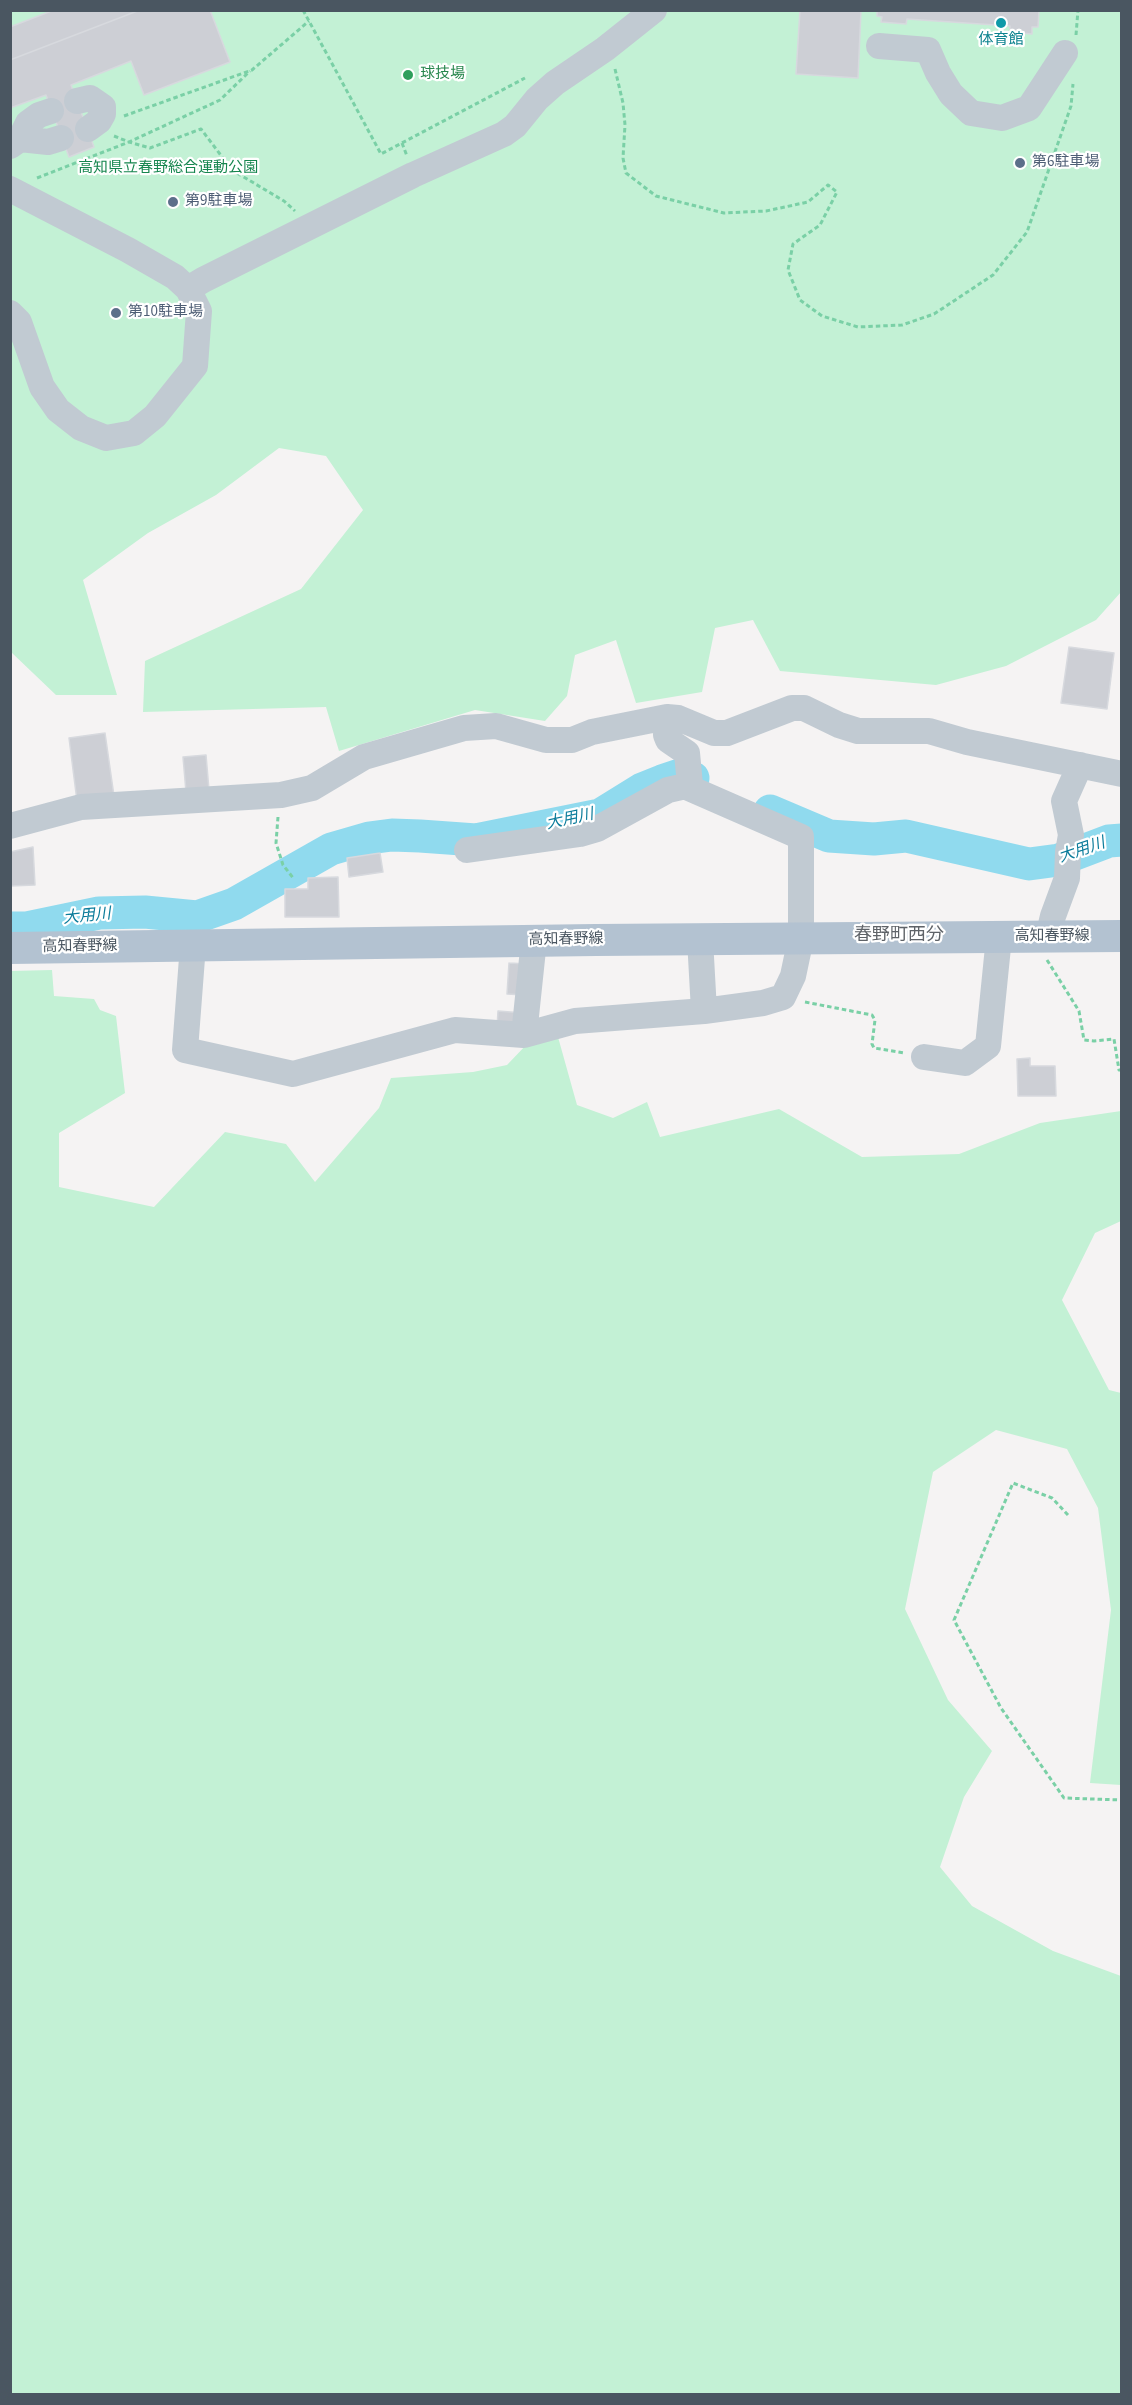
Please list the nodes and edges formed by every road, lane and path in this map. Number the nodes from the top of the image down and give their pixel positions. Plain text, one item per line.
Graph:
1 (303, 10) edge
2 (654, 10) edge
3 (309, 21) junction
4 (879, 46) dead end
5 (1065, 53) dead end
6 (252, 69) junction
7 (534, 73) dead end
8 (618, 81) dead end
9 (77, 101) dead end
10 (51, 111) dead end
11 (90, 128) joint
12 (61, 138) dead end
13 (129, 142) junction
14 (15, 143) edge
15 (1049, 169) dead end
16 (22, 185) edge
17 (298, 214) dead end
18 (188, 289) junction
19 (10, 313) edge
20 (667, 717) junction
21 (1080, 765) junction
22 (1122, 774) edge
23 (689, 777) junction
24 (281, 795) junction
25 (10, 826) edge
26 (467, 850) dead end
27 (294, 879) dead end
28 (1040, 936) junction
29 (1122, 936) edge
30 (999, 937) junction
31 (801, 938) junction
32 (699, 939) junction
33 (534, 940) junction
34 (193, 945) junction
35 (10, 948) edge
36 (783, 997) junction
37 (704, 1011) junction
38 (524, 1035) junction
39 (924, 1057) joint
40 (1122, 1070) edge
41 (1068, 1515) dead end
42 (1122, 1800) edge

1 - 3 path
2 - 18 street
3 - 6 path
3 - 7 path
4 - 5 street
6 - 11 path
6 - 13 path
8 - 15 path
9 - 11 street
10 - 14 street
12 - 14 street
13 - 16 path
13 - 17 path
16 - 18 street
18 - 19 street
20 - 21 street
20 - 23 street
20 - 24 street
21 - 22 street
21 - 28 street
23 - 26 street
23 - 31 street
24 - 25 street
24 - 27 path
28 - 29 main road, 高知春野線
28 - 30 main road, 高知春野線
28 - 40 path
30 - 31 main road, 高知春野線
30 - 39 street
31 - 32 main road, 高知春野線
31 - 36 street
32 - 33 main road, 高知春野線
32 - 37 street
33 - 34 main road, 高知春野線
33 - 38 street
34 - 35 main road, 高知春野線
34 - 38 street
36 - 37 street
36 - 39 path
37 - 38 street
41 - 42 path

